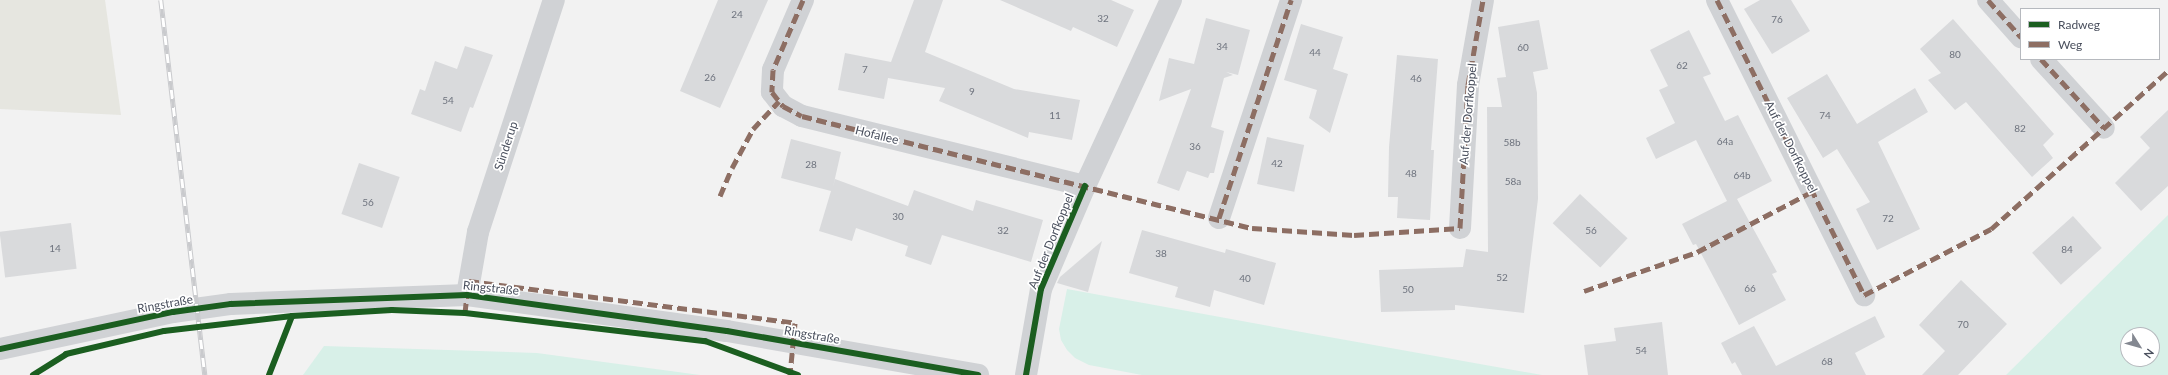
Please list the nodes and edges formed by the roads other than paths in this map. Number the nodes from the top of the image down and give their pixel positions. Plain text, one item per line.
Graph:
1 (554, 0) edge
2 (803, 0) edge
3 (1171, 0) edge
4 (1291, 0) edge
5 (1483, 0) edge
6 (1717, 0) edge
7 (1988, 0) edge
8 (2020, 36) edge
9 (2042, 60) edge
10 (2104, 128) dead end
11 (1085, 186) junction
12 (1219, 218) dead end
13 (1460, 228) dead end
14 (467, 295) junction
15 (1864, 295) dead end
16 (0, 349) edge
17 (978, 375) edge
18 (1026, 375) edge

1 - 14 street, Sünderup
2 - 11 street, Hofallee
3 - 11 street, Auf der Dorfkoppel
4 - 12 street
5 - 13 street, Auf der Dorfkoppel
6 - 15 street, Auf der Dorfkoppel
7 - 8 street
9 - 10 street
11 - 18 street, Auf der Dorfkoppel
14 - 16 street, Ringstraße
14 - 17 street, Ringstraße

